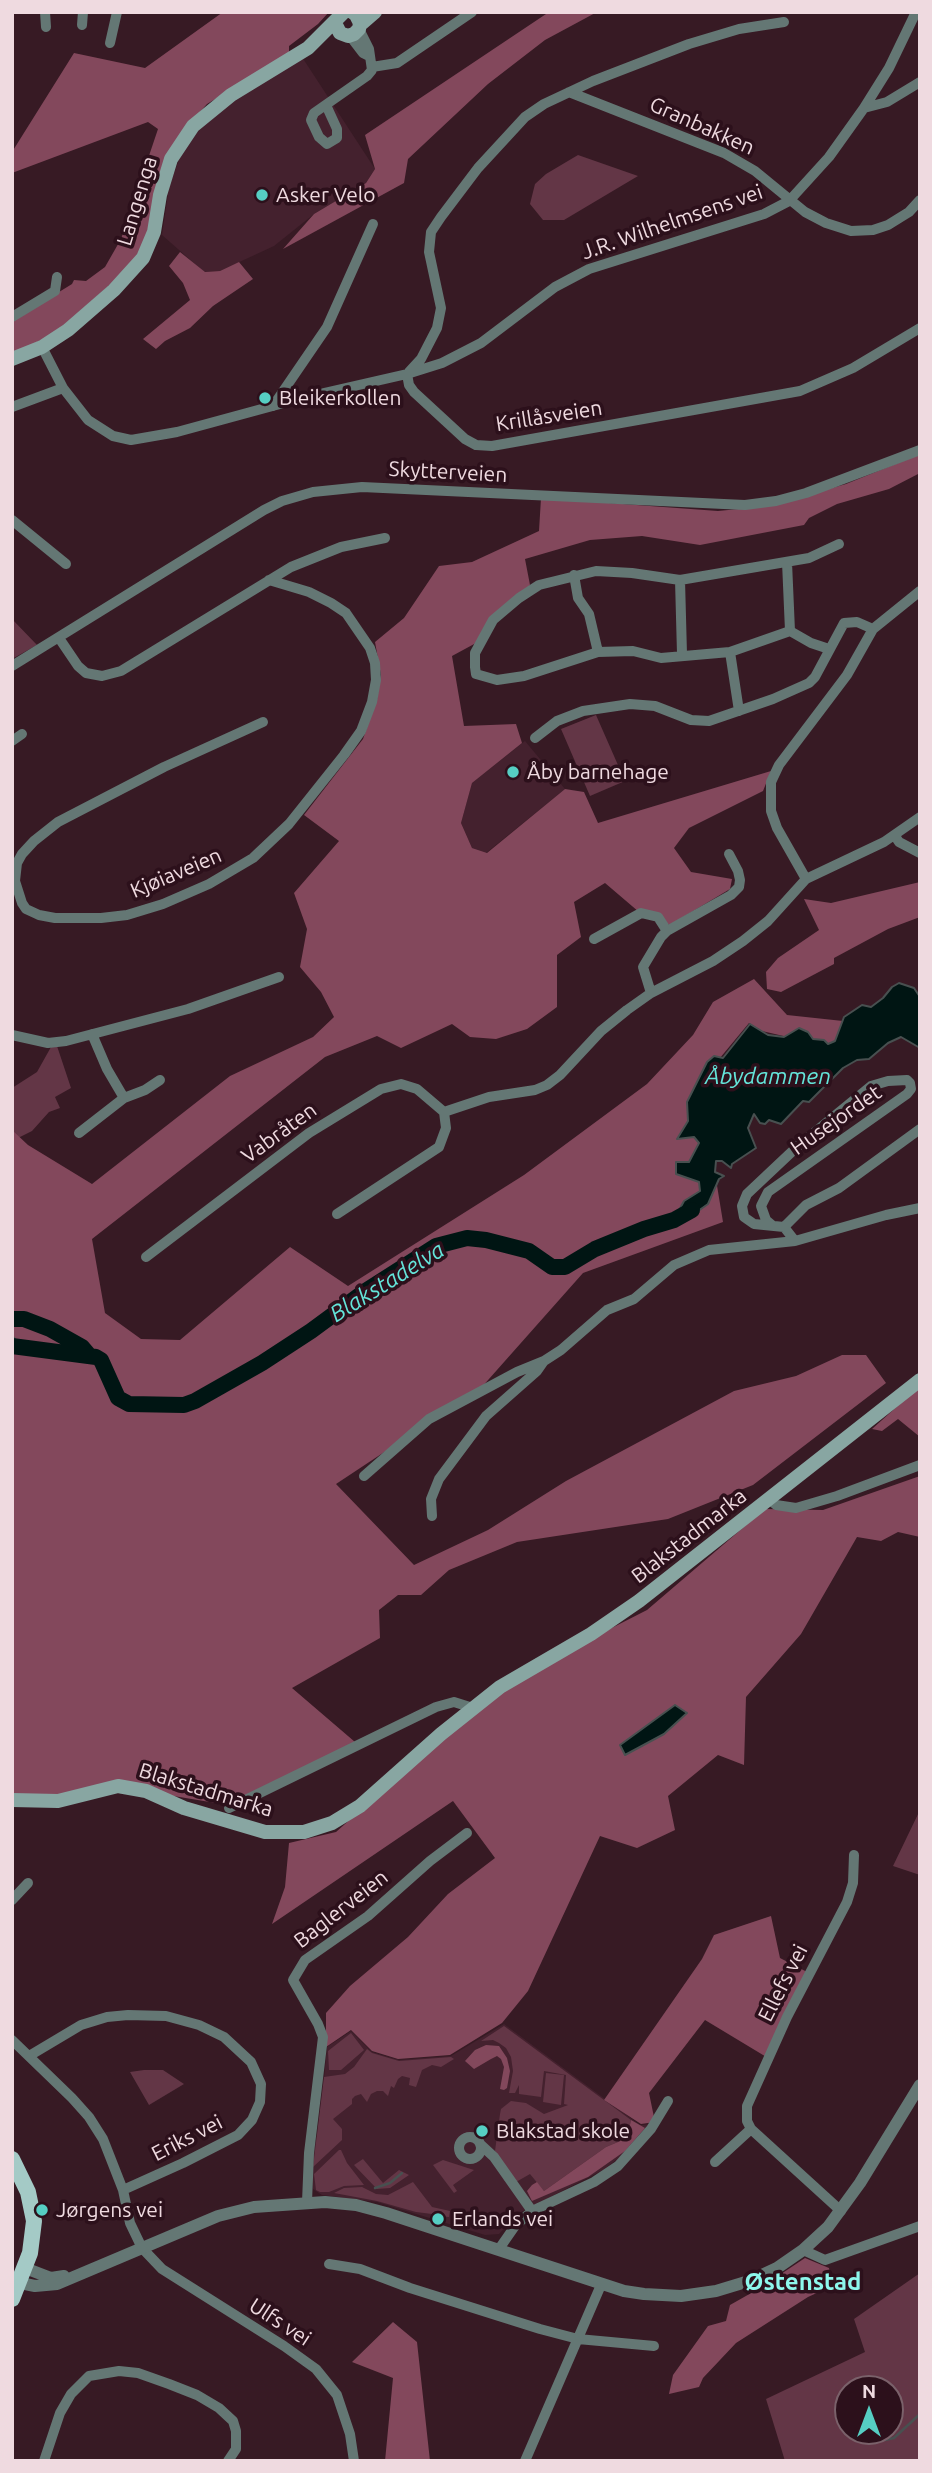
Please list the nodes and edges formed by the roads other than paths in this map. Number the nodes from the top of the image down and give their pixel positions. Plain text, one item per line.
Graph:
1 (45, 12) edge
2 (83, 12) edge
3 (117, 12) edge
4 (375, 12) edge
5 (472, 12) edge
6 (916, 12) edge
7 (350, 22) edge
8 (784, 22) dead end
9 (82, 25) dead end
10 (46, 27) dead end
11 (110, 43) dead end
12 (370, 61) junction
13 (920, 82) edge
14 (569, 92) junction
15 (326, 105) dead end
16 (864, 108) junction
17 (920, 200) edge
18 (789, 201) junction
19 (373, 225) dead end
20 (57, 277) dead end
21 (12, 317) edge
22 (920, 328) edge
23 (42, 347) junction
24 (12, 359) edge
25 (407, 374) junction
26 (63, 388) junction
27 (273, 405) junction
28 (12, 407) edge
29 (920, 450) edge
30 (12, 520) edge
31 (385, 538) dead end
32 (839, 544) dead end
33 (788, 562) junction
34 (66, 564) dead end
35 (574, 575) junction
36 (269, 580) junction
37 (680, 580) junction
38 (920, 591) edge
39 (873, 629) junction
40 (790, 631) junction
41 (59, 638) junction
42 (829, 649) junction
43 (598, 652) junction
44 (730, 652) junction
45 (682, 654) junction
46 (12, 666) edge
47 (739, 711) junction
48 (263, 722) dead end
49 (535, 738) dead end
50 (920, 817) edge
51 (895, 836) junction
52 (920, 853) edge
53 (729, 854) dead end
54 (806, 879) junction
55 (667, 931) junction
56 (594, 939) dead end
57 (279, 977) dead end
58 (651, 993) junction
59 (92, 1034) junction
60 (12, 1035) edge
61 (160, 1080) dead end
62 (124, 1098) junction
63 (443, 1112) junction
64 (920, 1129) edge
65 (79, 1133) dead end
66 (920, 1208) edge
67 (337, 1214) dead end
68 (772, 1225) junction
69 (785, 1227) junction
70 (795, 1241) junction
71 (146, 1257) dead end
72 (544, 1361) junction
73 (920, 1380) edge
74 (920, 1465) edge
75 (364, 1476) dead end
76 (770, 1500) junction
77 (432, 1516) dead end
78 (473, 1708) junction
79 (12, 1800) edge
80 (229, 1808) dead end
81 (467, 1833) dead end
82 (854, 1855) dead end
83 (28, 1883) dead end
84 (12, 1900) edge
85 (12, 2040) edge
86 (29, 2056) junction
87 (920, 2085) edge
88 (668, 2101) dead end
89 (751, 2129) junction
90 (480, 2144) dead end
91 (12, 2159) edge
92 (715, 2162) dead end
93 (123, 2190) junction
94 (307, 2202) junction
95 (531, 2211) junction
96 (841, 2211) junction
97 (920, 2226) edge
98 (142, 2248) junction
99 (499, 2249) junction
100 (803, 2250) junction
101 (329, 2264) dead end
102 (22, 2276) junction
103 (601, 2285) junction
104 (12, 2299) edge
105 (578, 2339) junction
106 (654, 2346) dead end
107 (44, 2461) edge
108 (228, 2461) edge
109 (354, 2461) edge
110 (524, 2461) edge

1 - 10 street
2 - 9 street
3 - 11 street
4 - 7 main road, Langenga
5 - 12 street
6 - 16 street, J.R. Wilhelmsens vei
7 - 12 street
7 - 23 main road, Langenga
8 - 14 street
12 - 15 street
13 - 16 street
14 - 18 street, Granbakken
14 - 25 street
16 - 18 street, J.R. Wilhelmsens vei
17 - 18 street, Granbakken
18 - 25 street, J.R. Wilhelmsens vei
19 - 27 street
20 - 21 street
22 - 25 street, Krillåsveien
23 - 24 main road, Langenga
23 - 26 street
25 - 27 street
26 - 27 street
26 - 28 street
29 - 41 street, Skytterveien
30 - 34 street
31 - 36 street
32 - 33 street
33 - 37 street
33 - 40 street
35 - 37 street
35 - 43 street
35 - 43 street
36 - 41 street
36 - 48 street, Kjøiaveien
37 - 45 street
38 - 39 street
39 - 42 street
39 - 54 street
40 - 42 street
40 - 44 street
41 - 46 street, Skytterveien
42 - 47 street
43 - 45 street
44 - 45 street
44 - 47 street
47 - 49 street
50 - 51 street
51 - 52 street
51 - 54 street
53 - 55 street
54 - 58 street
55 - 56 street
55 - 58 street
57 - 59 street
58 - 63 street
59 - 60 street
59 - 62 street
61 - 62 street
62 - 65 street
63 - 67 street
63 - 71 street, Vabråten
64 - 69 street
66 - 70 street
68 - 68 street, Husejordet
68 - 69 street, Husejordet
69 - 70 street
70 - 72 street
72 - 75 street
72 - 77 street
73 - 76 main road, Blakstadmarka
74 - 76 street
76 - 78 main road, Blakstadmarka
78 - 79 main road, Blakstadmarka
78 - 80 street, Blakstadmarka
81 - 94 street, Baglerveien
82 - 89 street, Ellefs vei
83 - 84 street
85 - 86 street
86 - 93 street
86 - 93 street, Eriks vei
87 - 96 street
88 - 95 street
89 - 92 street
89 - 96 street
90 - 95 street
91 - 102 main road
93 - 98 street
94 - 98 street
94 - 99 street
95 - 99 street
96 - 100 street
97 - 100 street
98 - 102 street
98 - 109 street, Ulfs vei
99 - 103 street
100 - 103 street
101 - 105 street
102 - 104 main road
103 - 105 street
105 - 106 street
105 - 110 street
107 - 108 street

